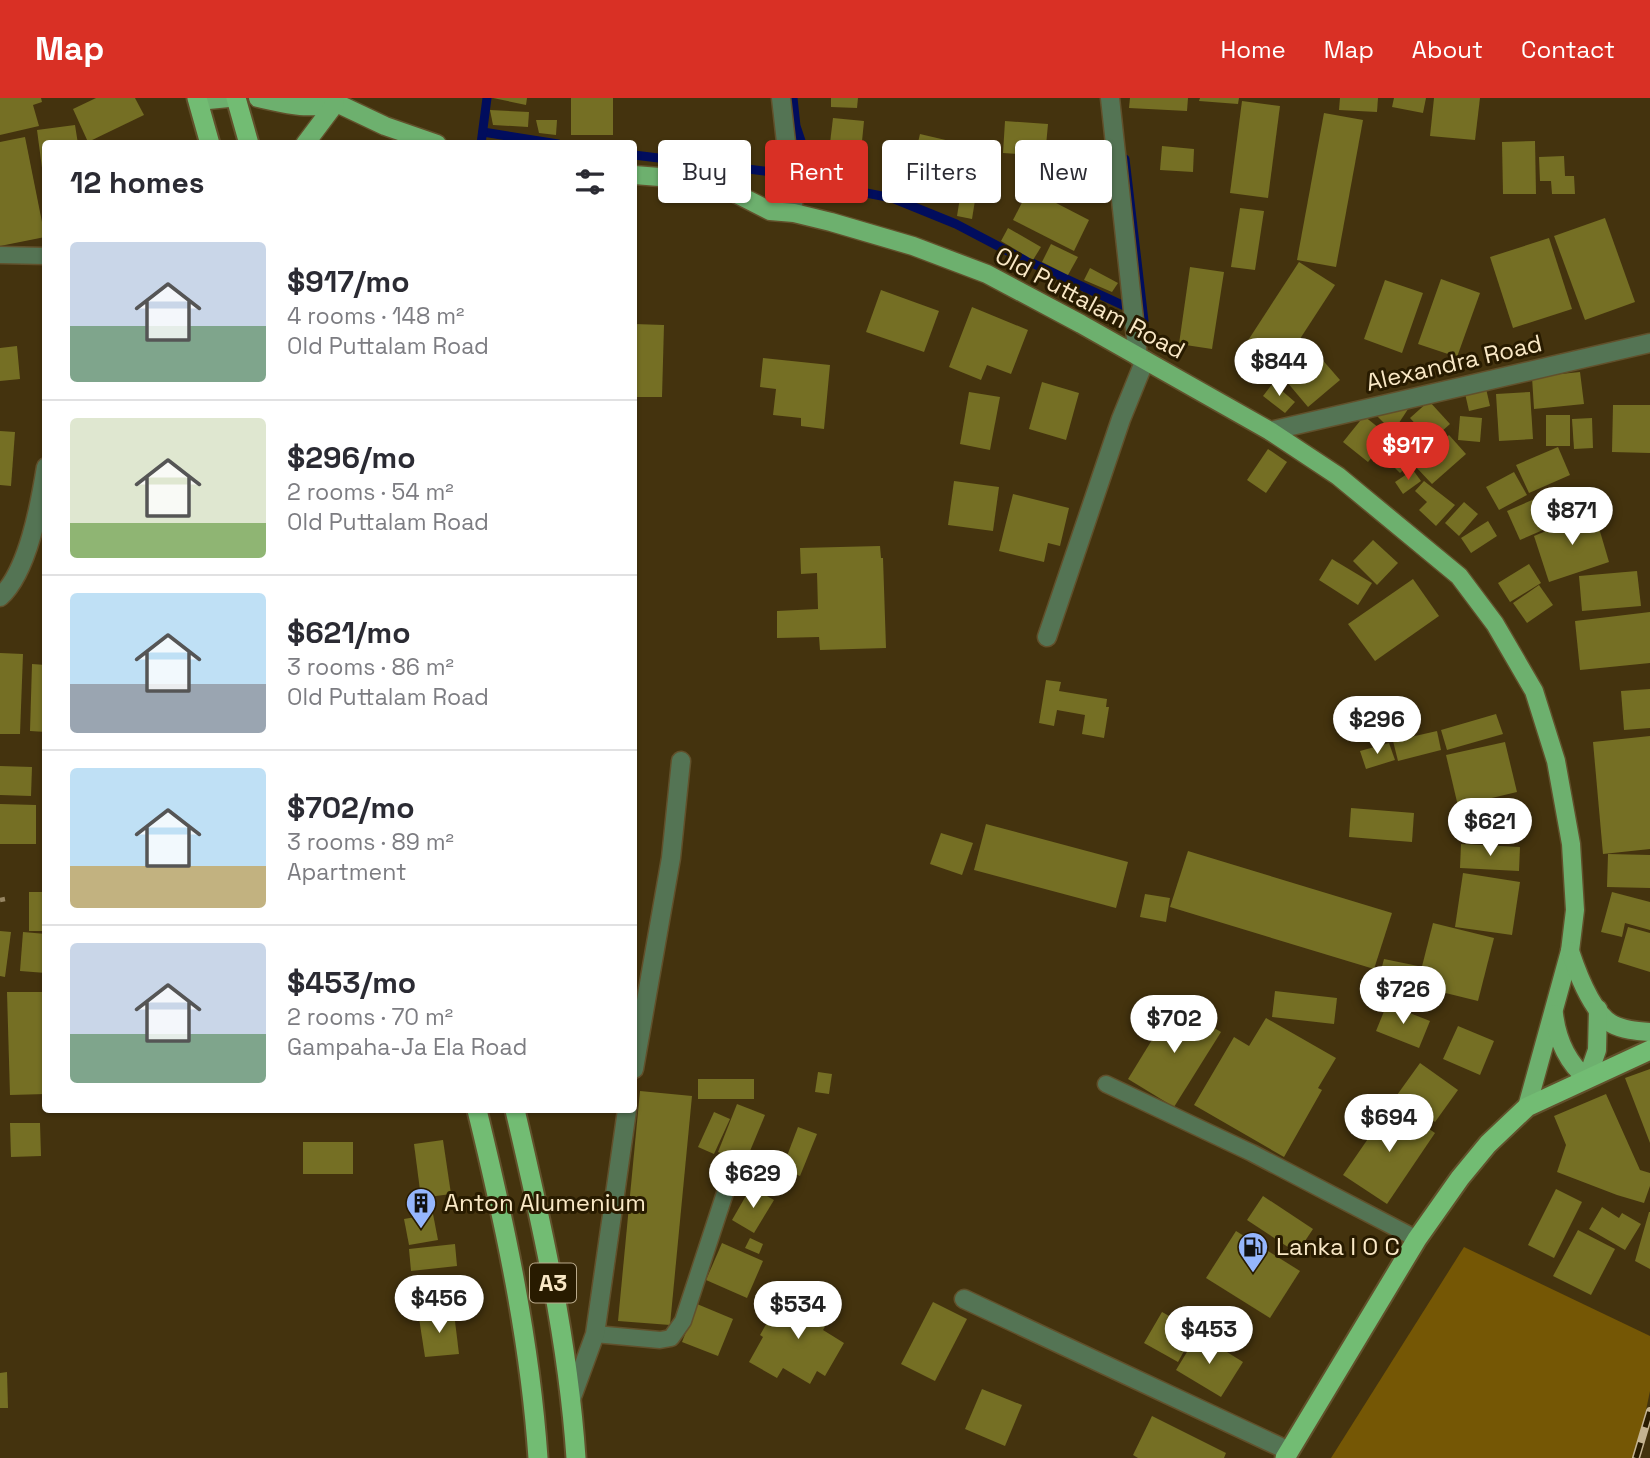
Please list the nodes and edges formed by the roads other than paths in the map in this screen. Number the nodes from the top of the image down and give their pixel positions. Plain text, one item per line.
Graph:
1 (229, 98) edge
2 (236, 98) edge
3 (258, 98) edge
4 (782, 98) edge
5 (1110, 98) edge
6 (197, 100) edge
7 (330, 101) edge
8 (209, 140) edge
9 (248, 140) edge
10 (307, 140) edge
11 (425, 140) edge
12 (637, 175) edge
13 (794, 212) junction
14 (0, 255) edge
15 (42, 256) edge
16 (1650, 343) edge
17 (1141, 358) junction
18 (1270, 431) junction
19 (42, 484) edge
20 (0, 597) edge
21 (1047, 637) dead end
22 (681, 761) dead end
23 (1570, 951) junction
24 (1598, 1009) junction
25 (1553, 1010) junction
26 (1650, 1032) edge
27 (1650, 1050) edge
28 (637, 1052) edge
29 (1587, 1079) junction
30 (1106, 1084) dead end
31 (1527, 1107) junction
32 (478, 1113) edge
33 (516, 1113) edge
34 (627, 1113) edge
35 (726, 1190) dead end
36 (1418, 1239) junction
37 (964, 1299) dead end
38 (595, 1334) junction
39 (572, 1397) junction
40 (1287, 1455) edge
41 (538, 1458) edge
42 (576, 1458) edge

1 - 6 main road
2 - 9 highway
3 - 7 main road
4 - 13 street
5 - 17 street
6 - 8 highway
7 - 10 main road
7 - 11 main road
12 - 13 main road, Old Puttalam Road
13 - 17 main road, Old Puttalam Road
14 - 15 lane
16 - 18 street, Alexandra Road
17 - 18 main road, Old Puttalam Road
17 - 21 street
18 - 23 main road, Old Puttalam Road
19 - 20 street
22 - 28 street
23 - 24 main road
23 - 25 main road, Old Puttalam Road
24 - 26 main road
24 - 29 main road
25 - 29 main road
25 - 31 main road, Old Puttalam Road
27 - 29 highway
29 - 31 highway
30 - 36 lane
31 - 36 highway
32 - 41 highway, A3
33 - 39 highway, A3
34 - 38 street
35 - 38 lane
36 - 40 highway
37 - 40 street
38 - 39 street
39 - 42 highway, A3

